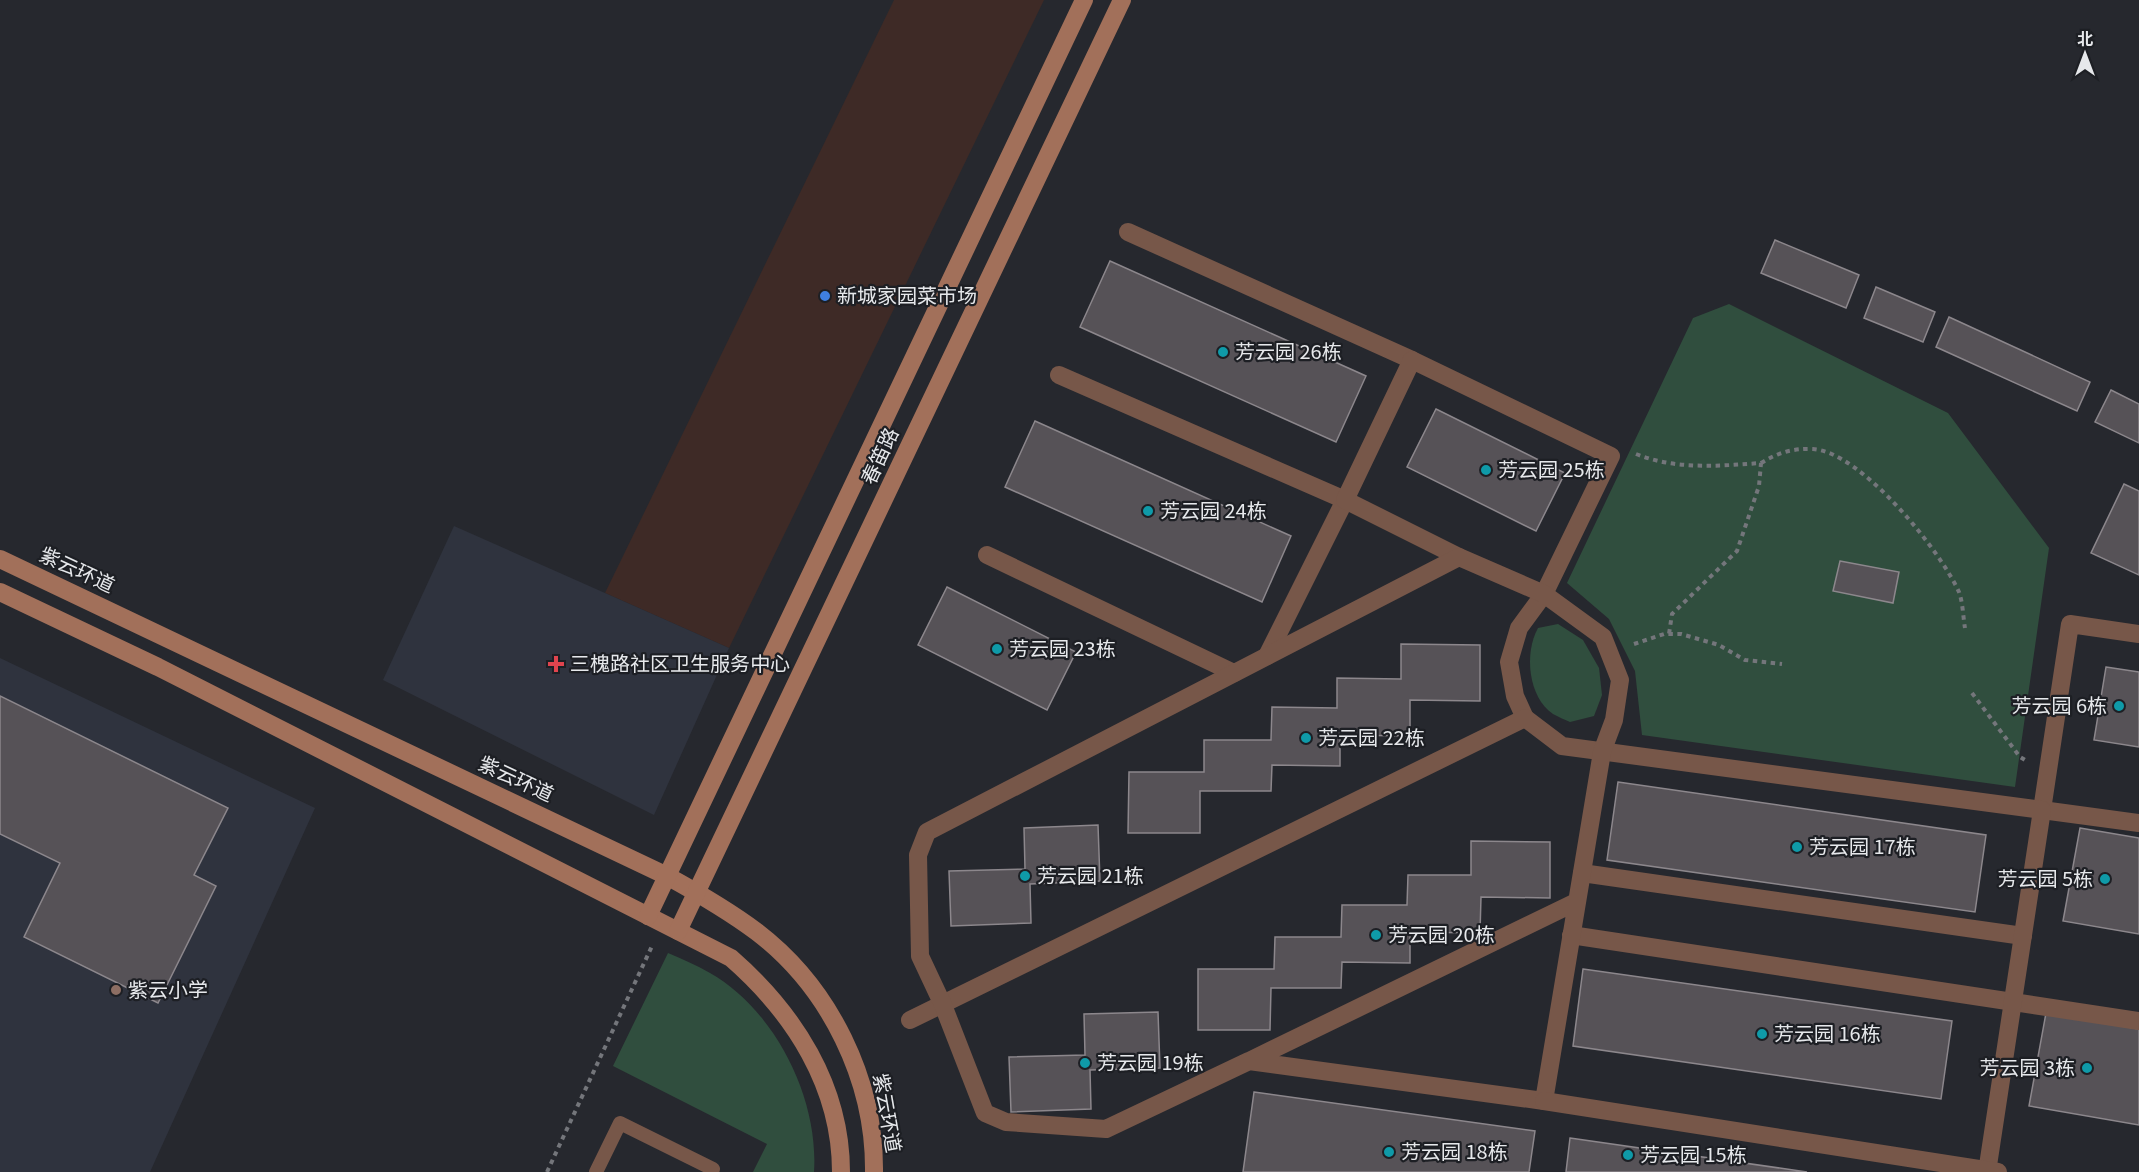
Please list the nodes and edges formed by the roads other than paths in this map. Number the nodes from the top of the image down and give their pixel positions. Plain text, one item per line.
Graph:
1 (1084, 0) edge
2 (1122, 0) edge
3 (1128, 232) dead end
4 (1412, 360) junction
5 (1059, 375) dead end
6 (1345, 500) junction
7 (987, 555) dead end
8 (1459, 557) junction
9 (0, 559) edge
10 (0, 592) edge
11 (1545, 594) junction
12 (2139, 634) edge
13 (1267, 656) junction
14 (1234, 673) junction
15 (1526, 718) junction
16 (1602, 752) junction
17 (2042, 810) junction
18 (2139, 823) edge
19 (1582, 873) junction
20 (667, 876) junction
21 (696, 892) junction
22 (1576, 902) junction
23 (663, 923) junction
24 (1571, 935) junction
25 (2023, 936) junction
26 (2013, 1001) junction
27 (943, 1005) junction
28 (910, 1020) dead end
29 (2139, 1021) edge
30 (1249, 1061) junction
31 (1544, 1101) junction
32 (1991, 1171) edge
33 (596, 1172) edge
34 (711, 1172) edge
35 (841, 1172) edge
36 (874, 1172) edge

1 - 20 street, 春笛路
2 - 21 street, 春笛路
3 - 4 street
4 - 6 street
4 - 11 street
5 - 6 street
6 - 8 street
6 - 13 street
7 - 14 street
8 - 11 street
8 - 13 street
9 - 20 street, 紫云环道
10 - 23 street
11 - 15 street
11 - 16 street
12 - 17 street
13 - 14 street
14 - 27 street
15 - 16 street
15 - 27 street
16 - 17 street
16 - 19 street
17 - 18 street
17 - 25 street
19 - 22 street
19 - 25 street
20 - 21 street, 紫云环道
20 - 23 street, 春笛路
21 - 23 street, 春笛路
21 - 36 street, 紫云环道
22 - 24 street
22 - 30 street
23 - 35 street
24 - 26 street
24 - 31 street
25 - 26 street
26 - 29 street
26 - 32 street
27 - 28 street
27 - 30 street
30 - 31 street
31 - 32 street
33 - 34 lane

